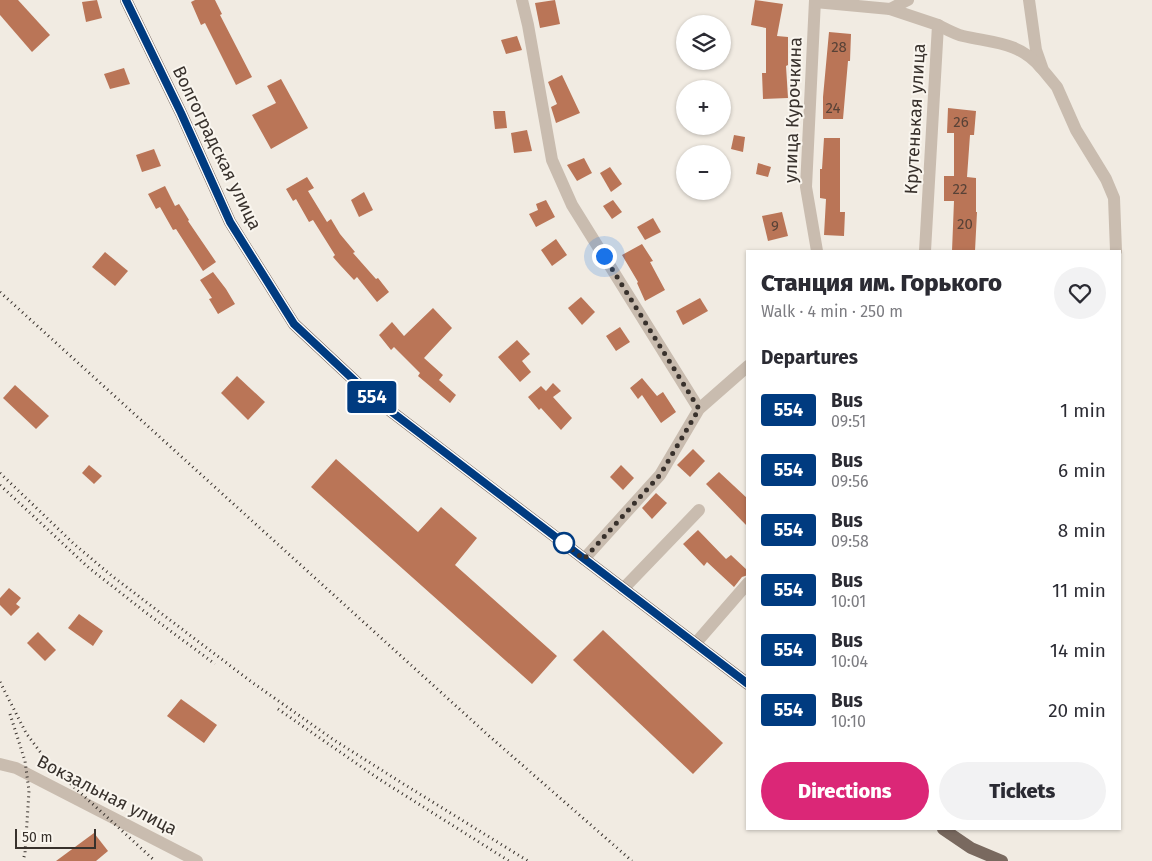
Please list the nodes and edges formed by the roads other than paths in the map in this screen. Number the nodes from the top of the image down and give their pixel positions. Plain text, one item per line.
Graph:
1 (126, 0) edge
2 (522, 0) edge
3 (908, 0) edge
4 (1029, 0) edge
5 (815, 1) edge
6 (890, 9) junction
7 (938, 26) junction
8 (1043, 70) junction
9 (817, 250) edge
10 (925, 250) edge
11 (1116, 250) edge
12 (746, 368) edge
13 (699, 409) junction
14 (699, 510) dead end
15 (584, 559) junction
16 (746, 585) edge
17 (623, 589) junction
18 (695, 644) junction
19 (746, 682) edge
20 (0, 764) edge
21 (944, 830) edge
22 (196, 861) edge
23 (1002, 861) edge

1 - 15 main road, Волгоградская улица
2 - 13 street
3 - 6 street
4 - 8 street
5 - 6 street, Крутенькая улица
5 - 9 street, улица Курочкина
6 - 7 street, Крутенькая улица
7 - 8 street
7 - 10 street, Крутенькая улица
8 - 11 street
12 - 13 street
13 - 15 street
14 - 17 street
15 - 17 main road, Волгоградская улица
16 - 18 street
17 - 18 main road, Волгоградская улица
18 - 19 main road, Волгоградская улица
20 - 22 street, Вокзальная улица
21 - 23 main road

